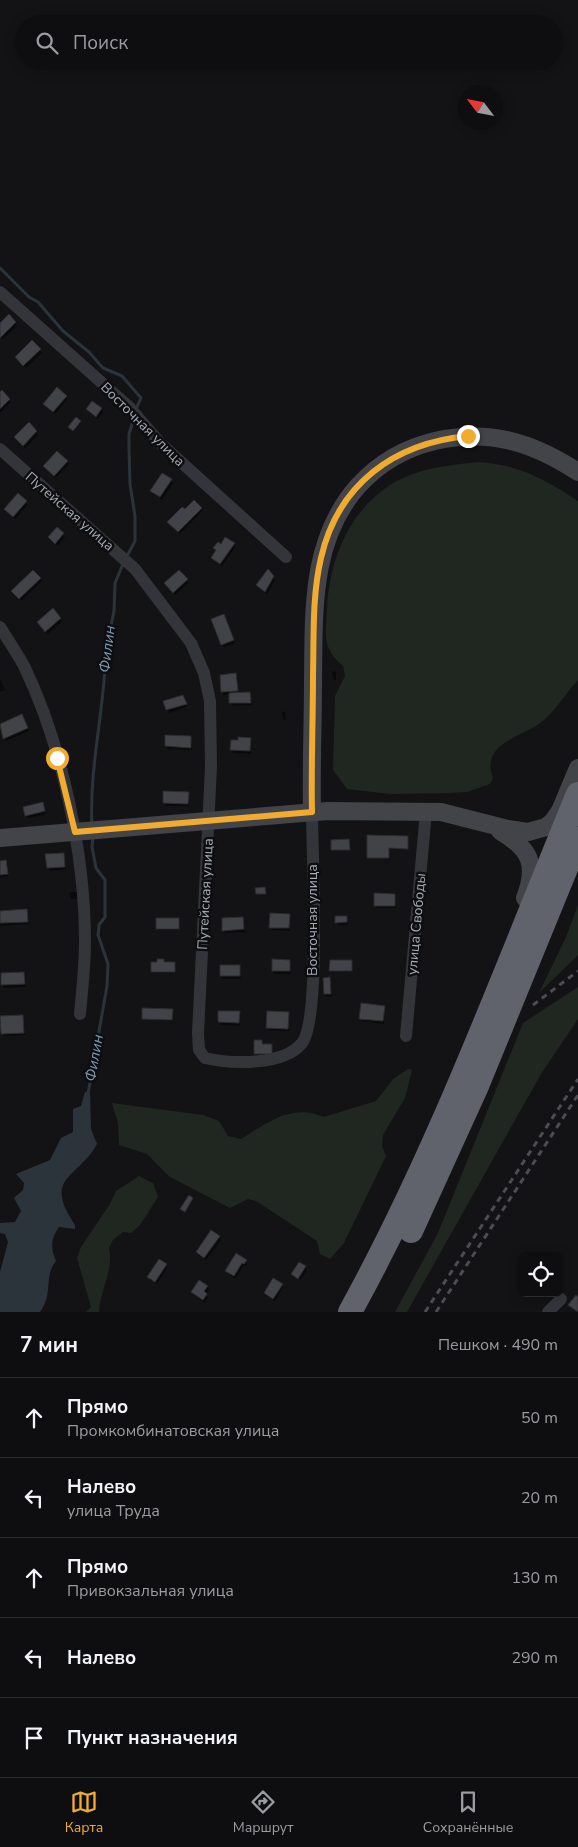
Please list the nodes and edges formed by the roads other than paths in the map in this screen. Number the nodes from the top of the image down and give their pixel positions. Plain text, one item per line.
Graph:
1 (0, 292) edge
2 (0, 449) edge
3 (578, 472) edge
4 (286, 557) dead end
5 (0, 627) edge
6 (578, 768) edge
7 (578, 794) edge
8 (426, 811) junction
9 (312, 812) junction
10 (209, 822) junction
11 (484, 822) junction
12 (88, 831) junction
13 (0, 838) edge
14 (578, 839) edge
15 (80, 1014) dead end
16 (308, 1027) joint
17 (406, 1036) dead end
18 (376, 1264) junction
19 (561, 1299) dead end
20 (350, 1312) edge
21 (368, 1312) edge
22 (548, 1312) edge

1 - 4 street, Восточная улица
2 - 10 street, Путейская улица
3 - 9 street
5 - 12 street
6 - 11 street
7 - 18 highway
8 - 9 street
8 - 11 street
8 - 17 street, улица Свободы
9 - 10 street
9 - 16 street, Восточная улица
10 - 12 street
10 - 16 street, Путейская улица
11 - 18 street
12 - 13 street
12 - 15 street
14 - 21 highway
18 - 20 highway
19 - 22 street

